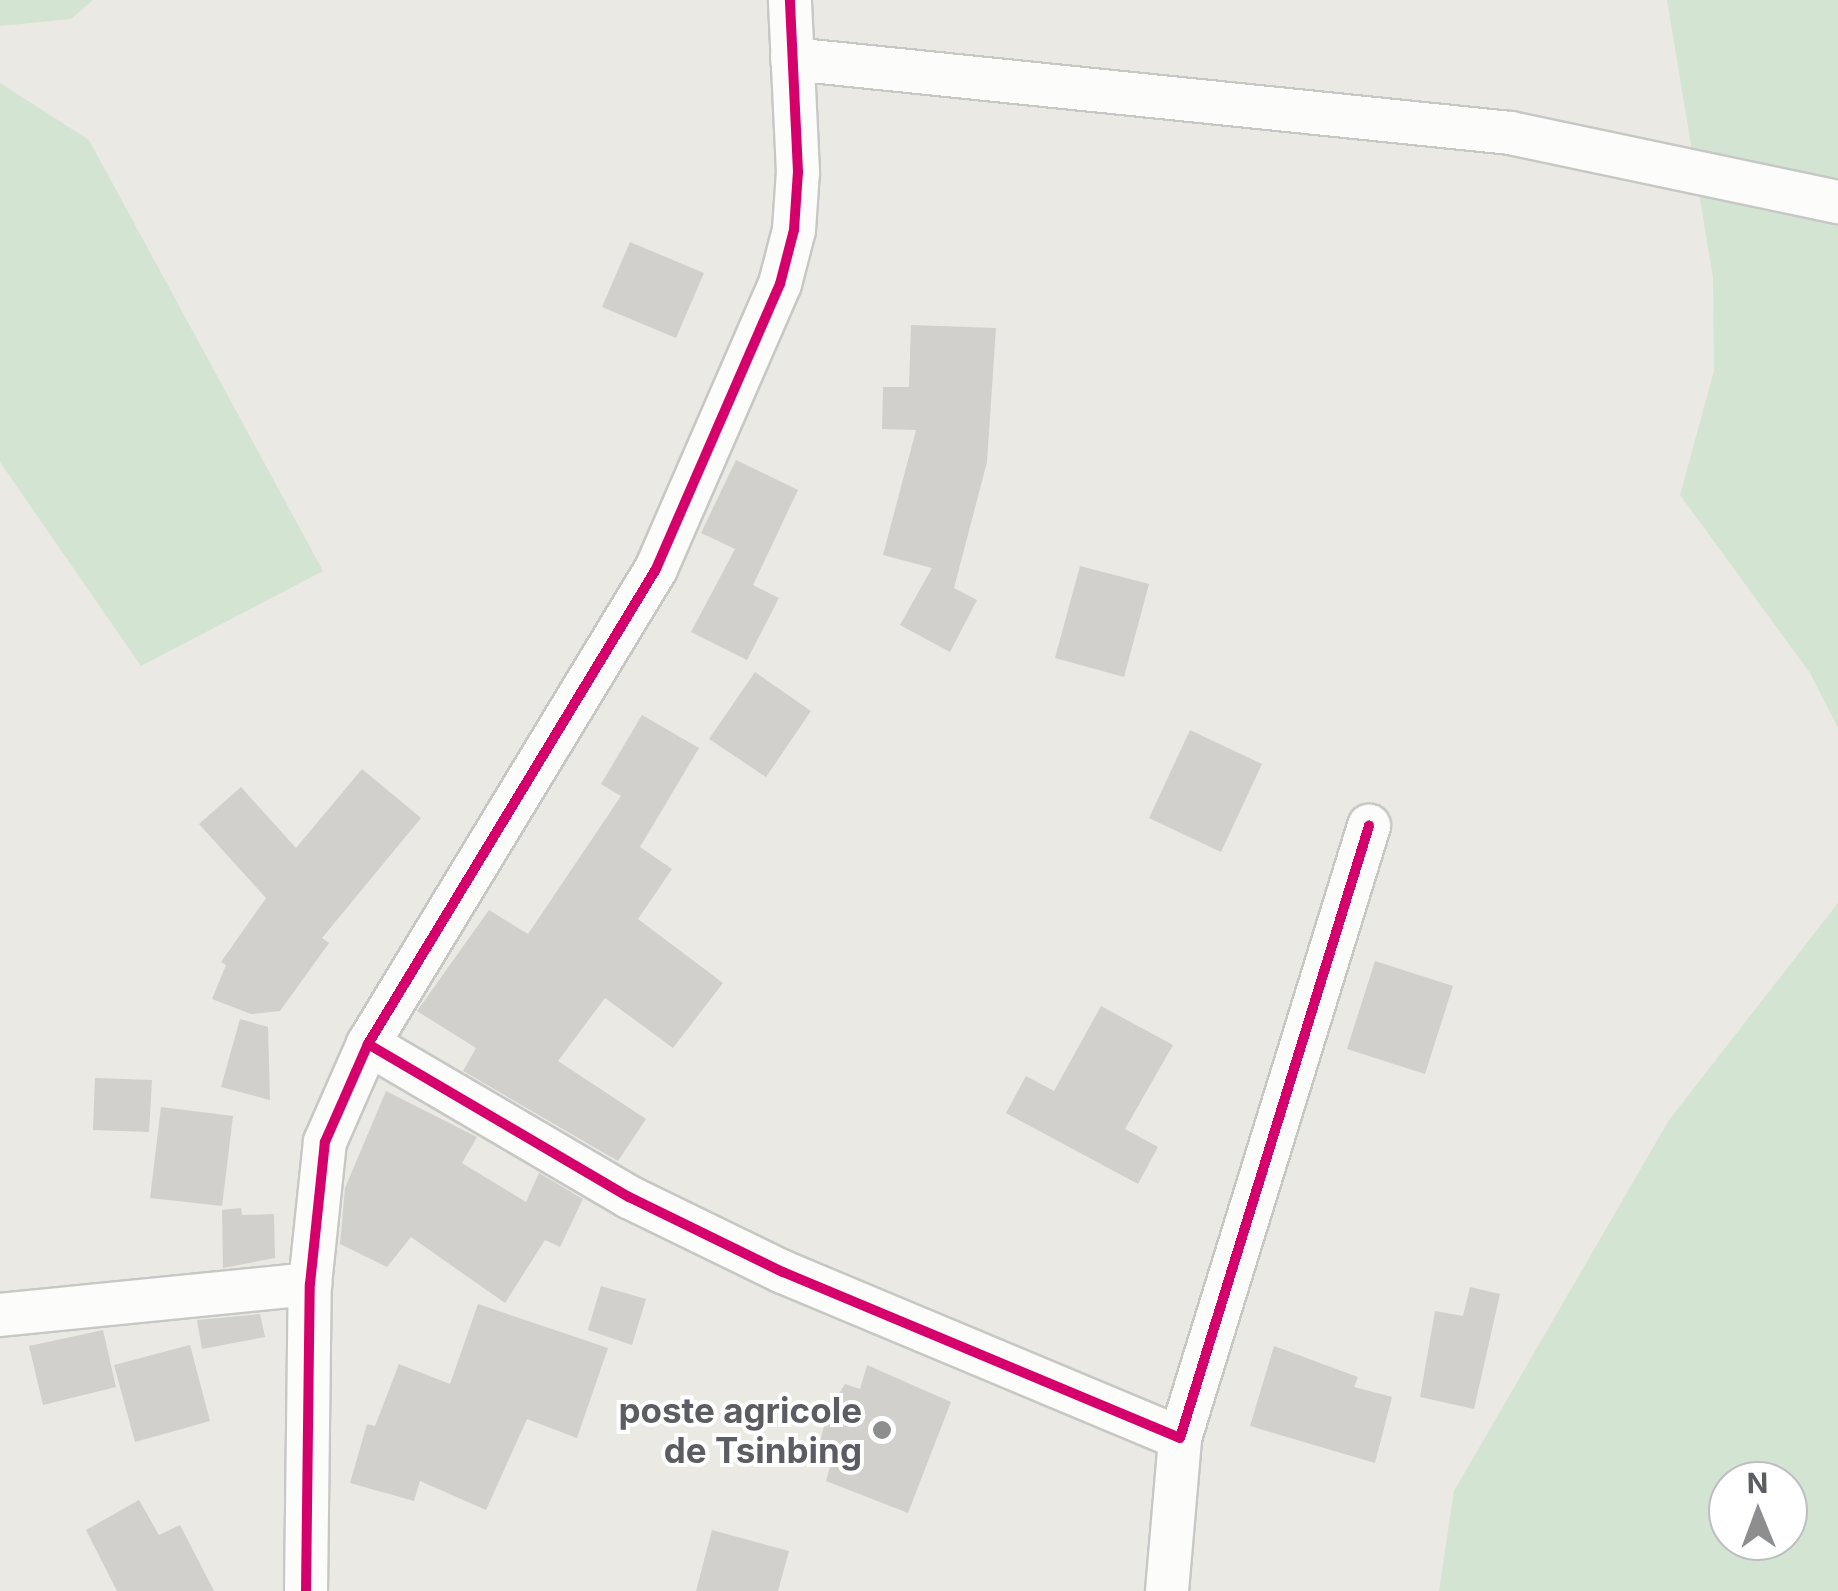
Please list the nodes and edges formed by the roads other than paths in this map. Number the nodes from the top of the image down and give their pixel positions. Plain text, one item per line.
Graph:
1 (790, 0) edge
2 (792, 59) junction
3 (1838, 202) edge
4 (1369, 826) dead end
5 (368, 1044) junction
6 (310, 1284) junction
7 (0, 1315) edge
8 (1180, 1438) junction
9 (306, 1591) edge
10 (1167, 1591) edge

1 - 2 street
2 - 3 street
2 - 5 street
4 - 8 street
5 - 6 street
5 - 8 street
6 - 7 street
6 - 9 street
8 - 10 street

